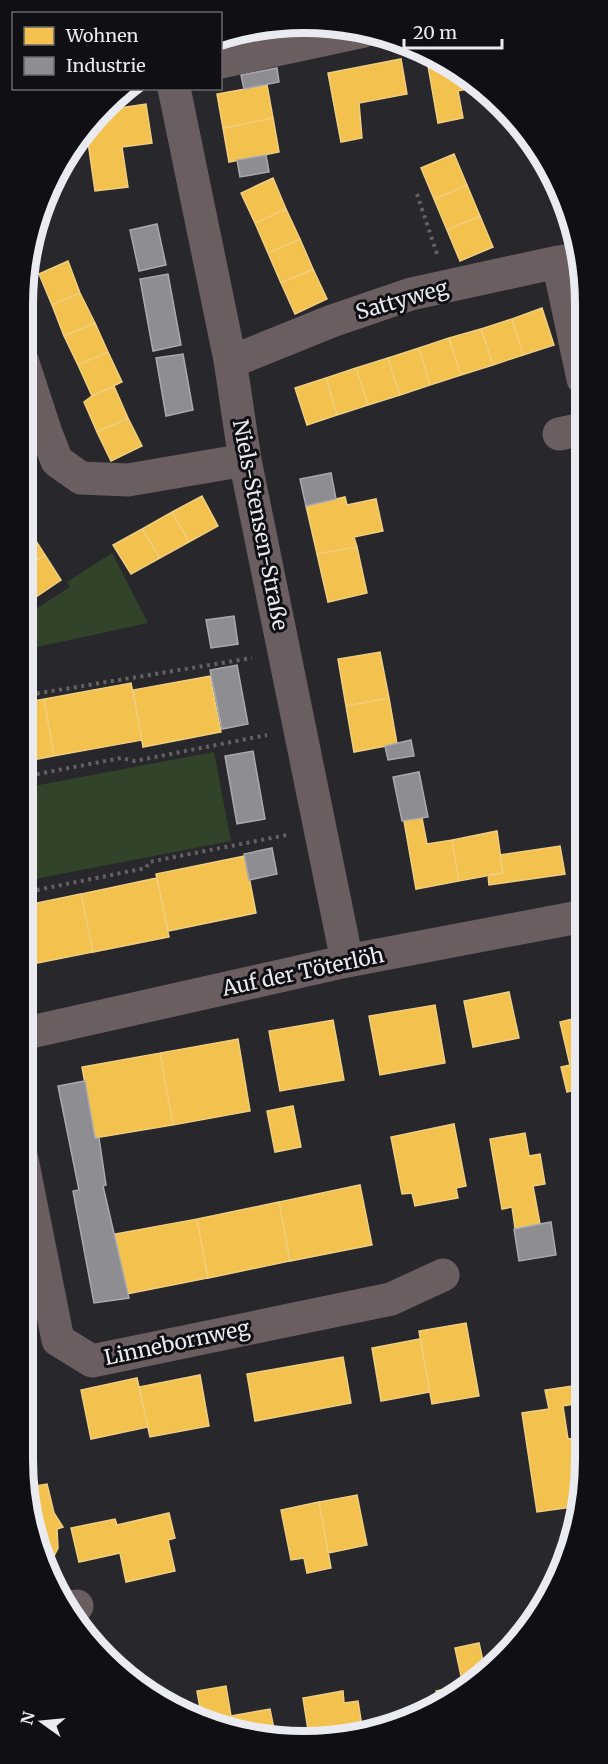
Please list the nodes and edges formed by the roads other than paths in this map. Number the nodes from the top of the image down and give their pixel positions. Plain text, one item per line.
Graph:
1 (343, 36) edge
2 (222, 62) edge
3 (174, 90) edge
4 (569, 260) edge
5 (575, 311) edge
6 (230, 360) junction
7 (33, 393) edge
8 (245, 460) junction
9 (575, 918) edge
10 (348, 961) junction
11 (33, 1032) edge
12 (33, 1214) edge
13 (443, 1275) dead end

1 - 2 street
3 - 6 street, Niels-Stensen-Straße
4 - 5 street
4 - 6 street, Sattyweg
6 - 8 street, Niels-Stensen-Straße
7 - 8 street
8 - 10 street, Niels-Stensen-Straße
9 - 10 street, Auf der Töterlöh
10 - 11 street, Auf der Töterlöh
12 - 13 street, Linnebornweg

